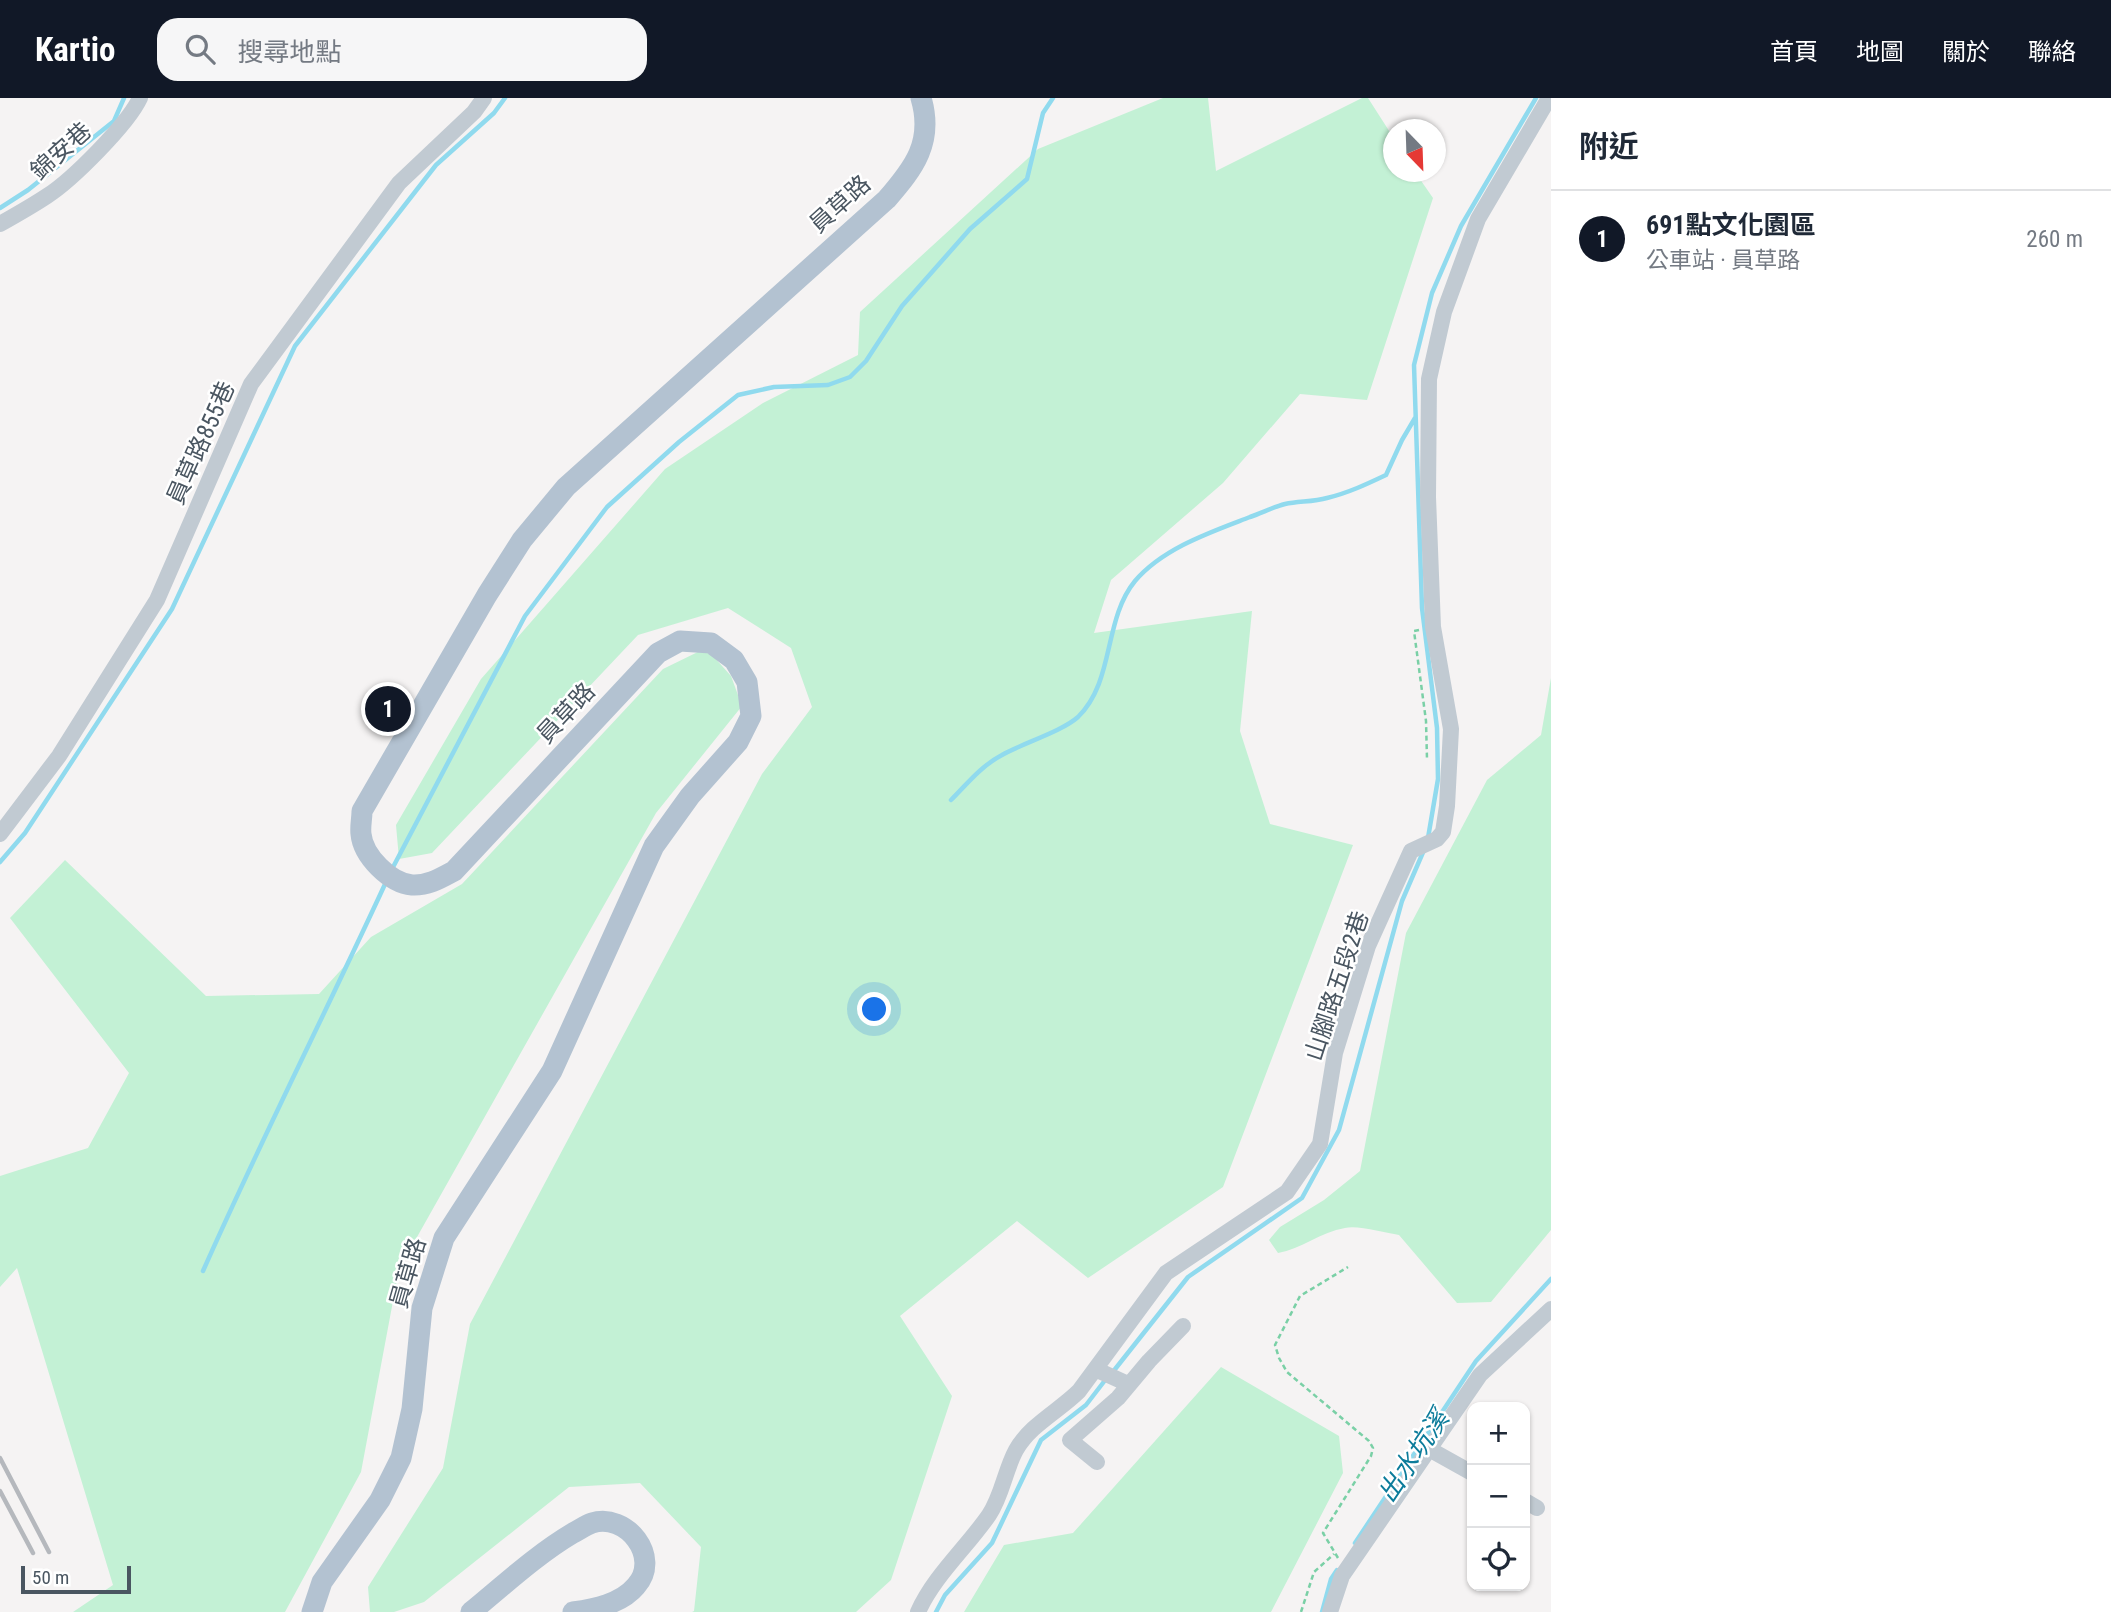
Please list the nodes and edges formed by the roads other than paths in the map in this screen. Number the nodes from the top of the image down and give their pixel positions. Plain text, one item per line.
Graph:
1 (140, 98) edge
2 (484, 98) edge
3 (921, 98) edge
4 (1549, 98) edge
5 (0, 224) edge
6 (0, 834) edge
7 (1551, 1309) edge
8 (1183, 1326) dead end
9 (1095, 1369) junction
10 (1128, 1384) junction
11 (1429, 1449) junction
12 (1097, 1462) dead end
13 (1467, 1470) edge
14 (312, 1612) edge
15 (471, 1612) edge
16 (573, 1612) edge
17 (918, 1612) edge
18 (1330, 1612) edge

1 - 5 street, 錦安巷
2 - 6 street, 員草路855巷
3 - 14 main road, 員草路
4 - 9 street, 山腳路五段2巷
7 - 11 street
8 - 10 street
9 - 10 street
9 - 17 street, 山腳路五段2巷
10 - 12 street
11 - 13 street
11 - 18 street
15 - 16 main road

